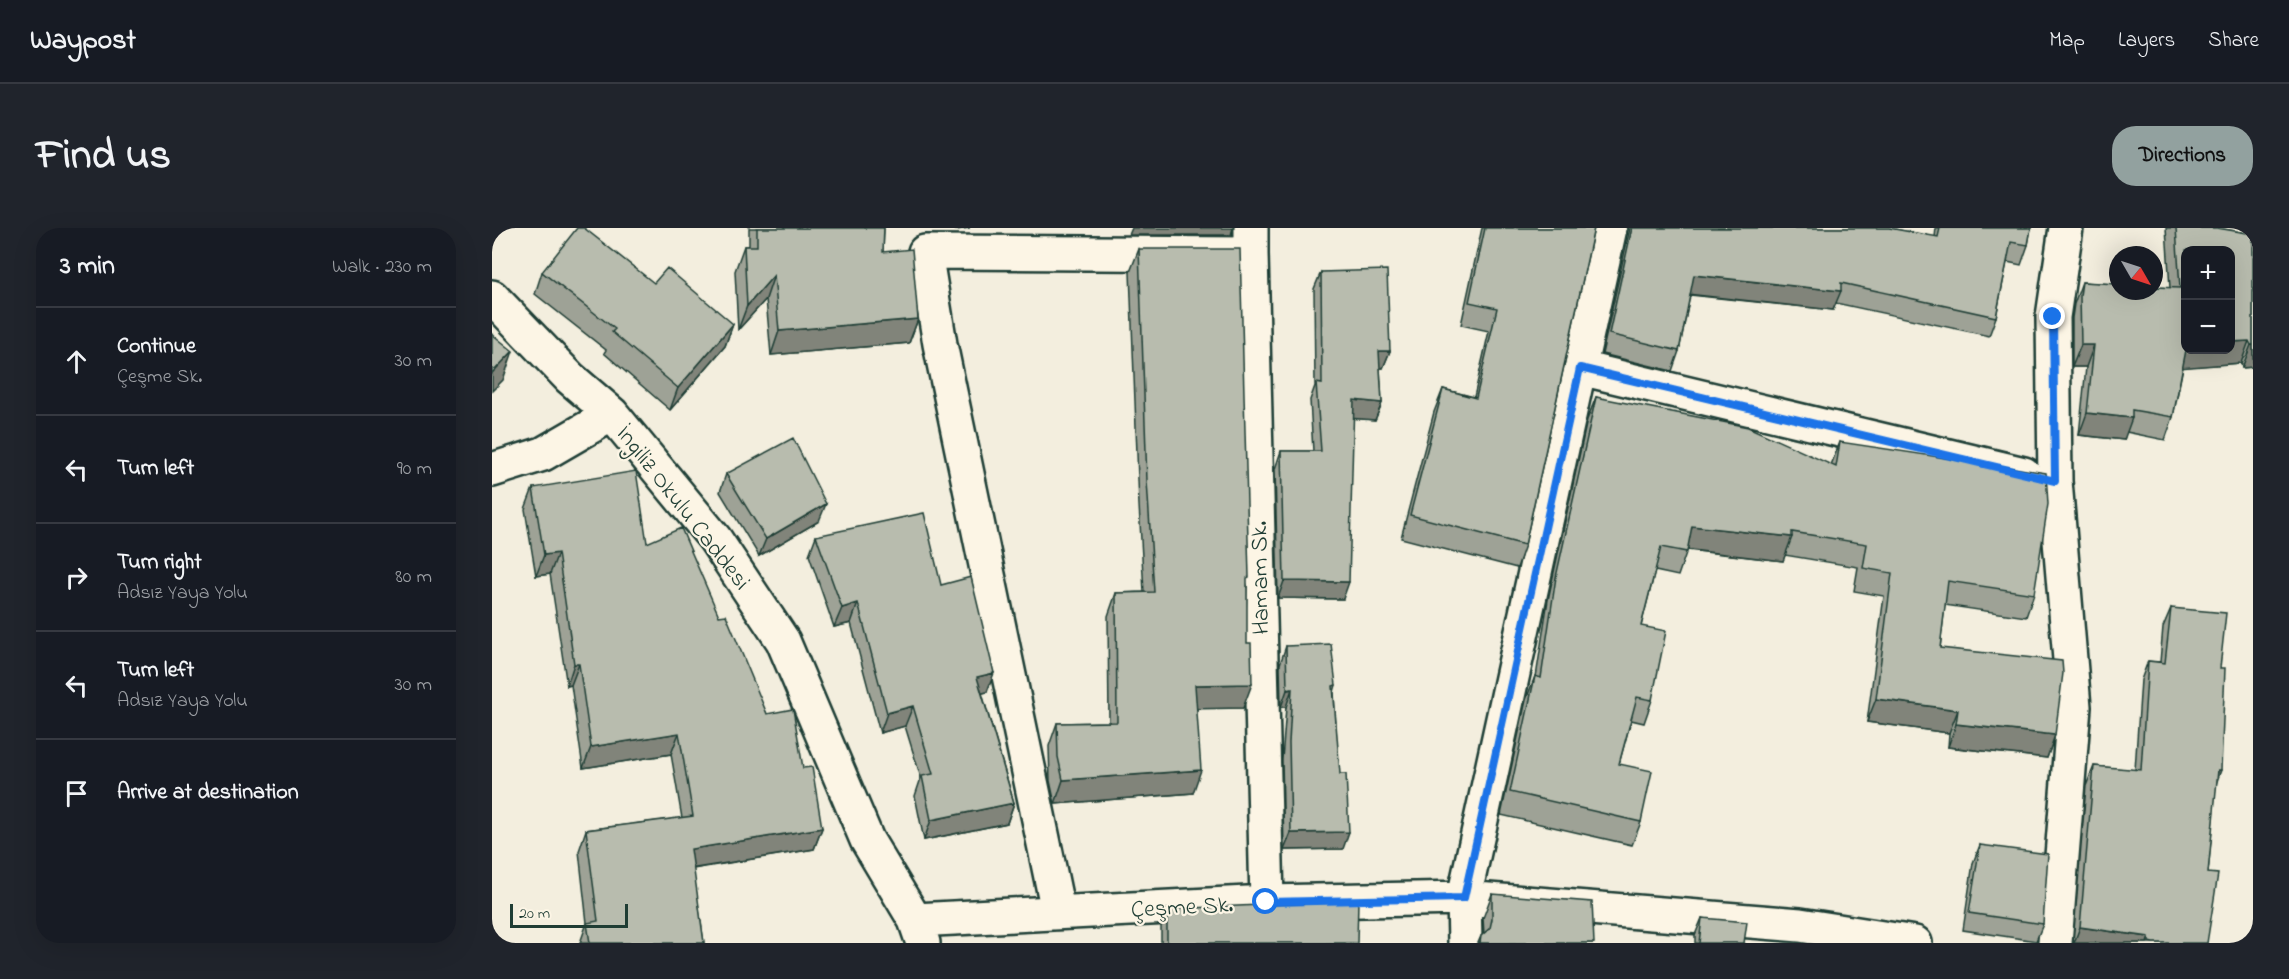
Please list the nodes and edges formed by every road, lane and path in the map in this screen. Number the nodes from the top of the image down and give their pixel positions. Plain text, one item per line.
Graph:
1 (1610, 228) edge
2 (2066, 228) edge
3 (1251, 241) edge
4 (492, 297) edge
5 (1580, 368) junction
6 (612, 414) junction
7 (492, 470) edge
8 (2055, 481) junction
9 (1464, 898) junction
10 (1266, 902) junction
11 (1058, 911) junction
12 (919, 931) edge
13 (1798, 934) edge
14 (1465, 943) edge
15 (1915, 943) edge
16 (2055, 943) edge

1 - 5 street
2 - 8 street
3 - 10 street, Hamam Sk.
3 - 11 street
4 - 6 street, İngiliz Okulu Caddesi
5 - 8 street
5 - 9 street
6 - 7 street
6 - 12 street, İngiliz Okulu Caddesi
8 - 16 street
9 - 10 street, Çeşme Sk.
9 - 13 street, Çeşme Sk.
9 - 14 street
10 - 11 street, Çeşme Sk.
11 - 12 street, Çeşme Sk.
13 - 15 street, Çeşme Sk.

